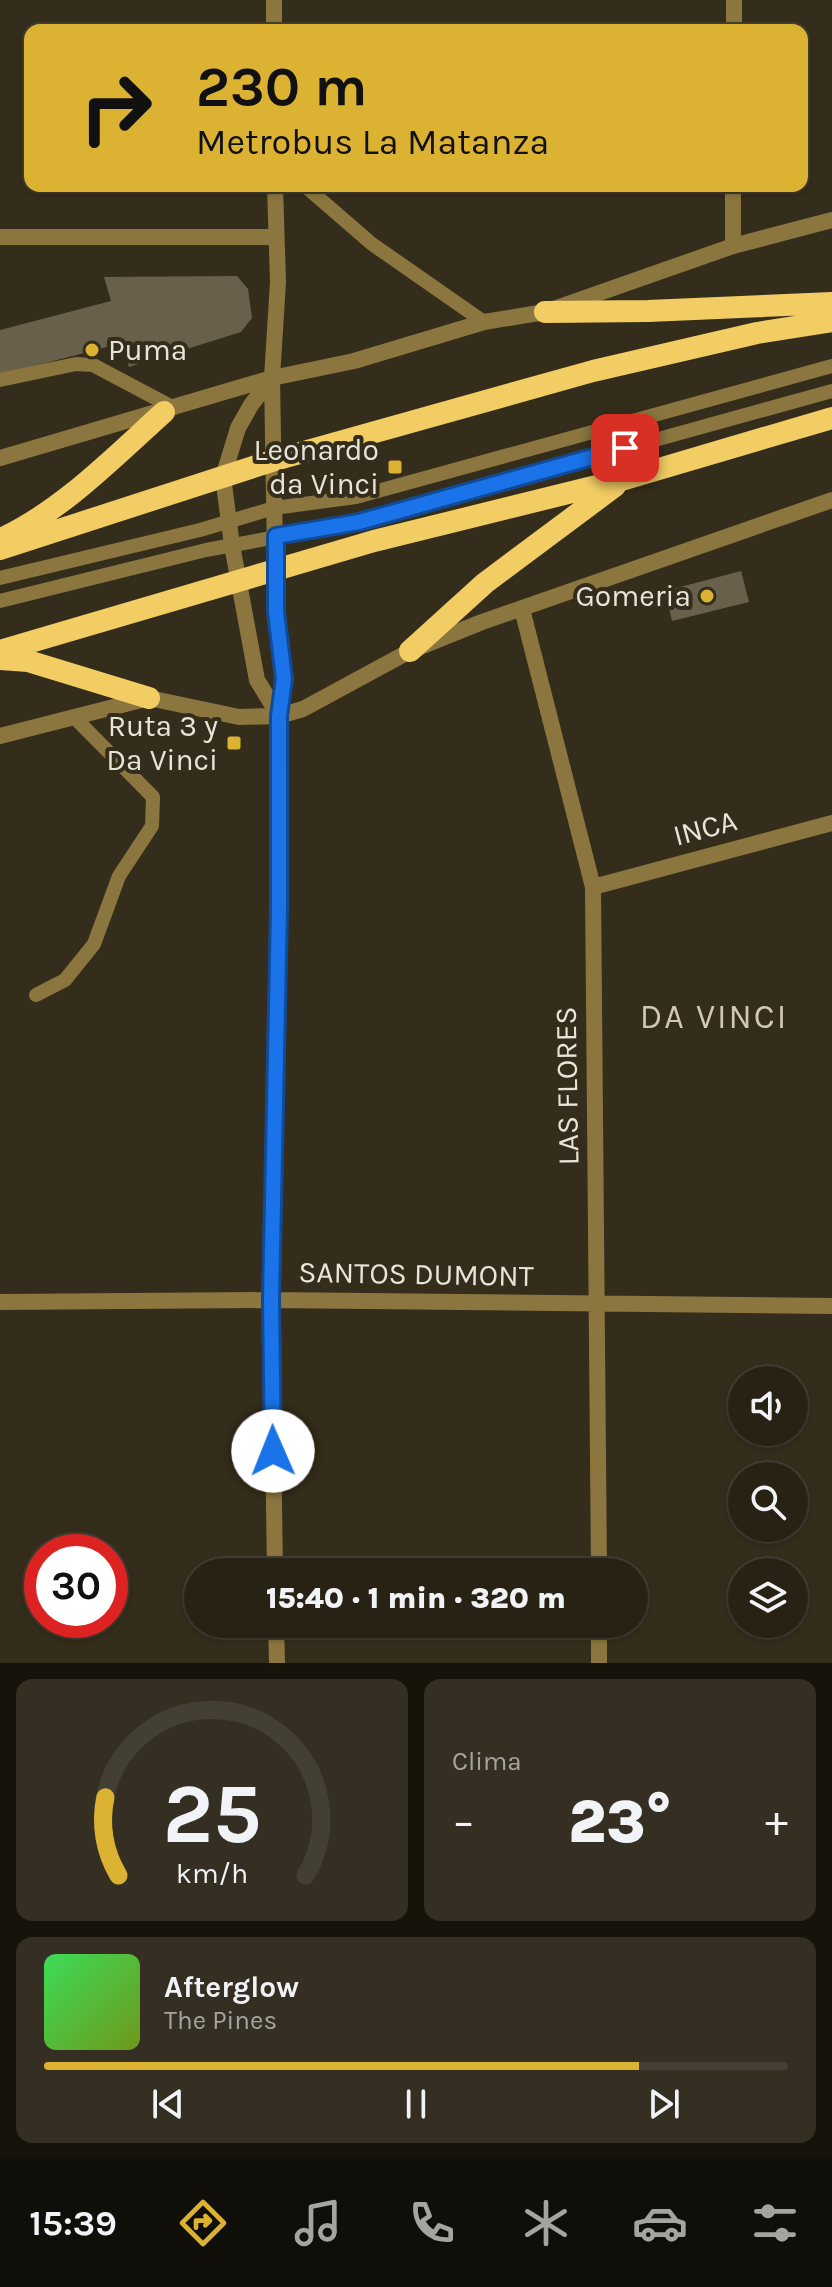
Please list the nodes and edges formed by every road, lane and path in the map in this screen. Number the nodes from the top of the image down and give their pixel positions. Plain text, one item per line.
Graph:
1 (274, 0) edge
2 (734, 0) edge
3 (274, 24) edge
4 (734, 24) edge
5 (275, 192) edge
6 (312, 192) edge
7 (733, 192) edge
8 (832, 220) edge
9 (0, 237) edge
10 (275, 237) junction
11 (733, 246) junction
12 (832, 303) edge
13 (545, 312) junction
14 (832, 321) edge
15 (484, 322) junction
16 (832, 366) edge
17 (272, 378) junction
18 (0, 380) edge
19 (832, 391) edge
20 (169, 410) junction
21 (832, 418) edge
22 (0, 458) edge
23 (275, 460) junction
24 (223, 477) junction
25 (625, 479) junction
26 (832, 500) edge
27 (274, 508) junction
28 (229, 522) junction
29 (276, 536) junction
30 (0, 540) edge
31 (232, 545) junction
32 (0, 549) edge
33 (276, 568) junction
34 (0, 578) edge
35 (239, 580) junction
36 (0, 601) edge
37 (522, 609) junction
38 (0, 651) edge
39 (410, 651) junction
40 (0, 659) edge
41 (149, 698) junction
42 (279, 716) junction
43 (74, 717) junction
44 (0, 736) edge
45 (832, 823) edge
46 (593, 887) junction
47 (36, 995) dead end
48 (271, 1300) junction
49 (0, 1302) edge
50 (597, 1304) junction
51 (832, 1306) edge
52 (275, 1558) edge
53 (599, 1558) edge
54 (276, 1638) edge
55 (599, 1638) edge
56 (277, 1663) edge
57 (599, 1663) edge

1 - 3 street
2 - 4 street
5 - 10 street
6 - 15 lane
7 - 11 street
8 - 11 street
9 - 10 street
10 - 17 street
11 - 13 street
12 - 13 highway
13 - 15 street
14 - 23 highway
15 - 17 street
16 - 27 lane
17 - 20 street
17 - 23 street
17 - 24 street
18 - 20 lane
19 - 29 lane
20 - 22 street
20 - 30 highway
21 - 25 highway
23 - 24 highway
23 - 27 street
24 - 28 street
24 - 32 highway
25 - 33 highway
25 - 39 highway
26 - 37 street
27 - 28 lane
27 - 29 street
28 - 31 street
28 - 34 lane
29 - 31 lane
29 - 33 street
31 - 35 street
31 - 36 lane
33 - 35 highway
33 - 42 street
35 - 38 highway
35 - 42 street
37 - 39 street
37 - 46 street, LAS FLORES
39 - 42 street
40 - 41 highway
41 - 42 street
41 - 43 street
42 - 48 street
43 - 44 street
43 - 47 lane
45 - 46 street, INCA
46 - 50 street, LAS FLORES
48 - 49 street, SANTOS DUMONT
48 - 50 street, SANTOS DUMONT
48 - 52 street
50 - 51 street, SANTOS DUMONT
50 - 53 street, LAS FLORES
54 - 56 street
55 - 57 street

